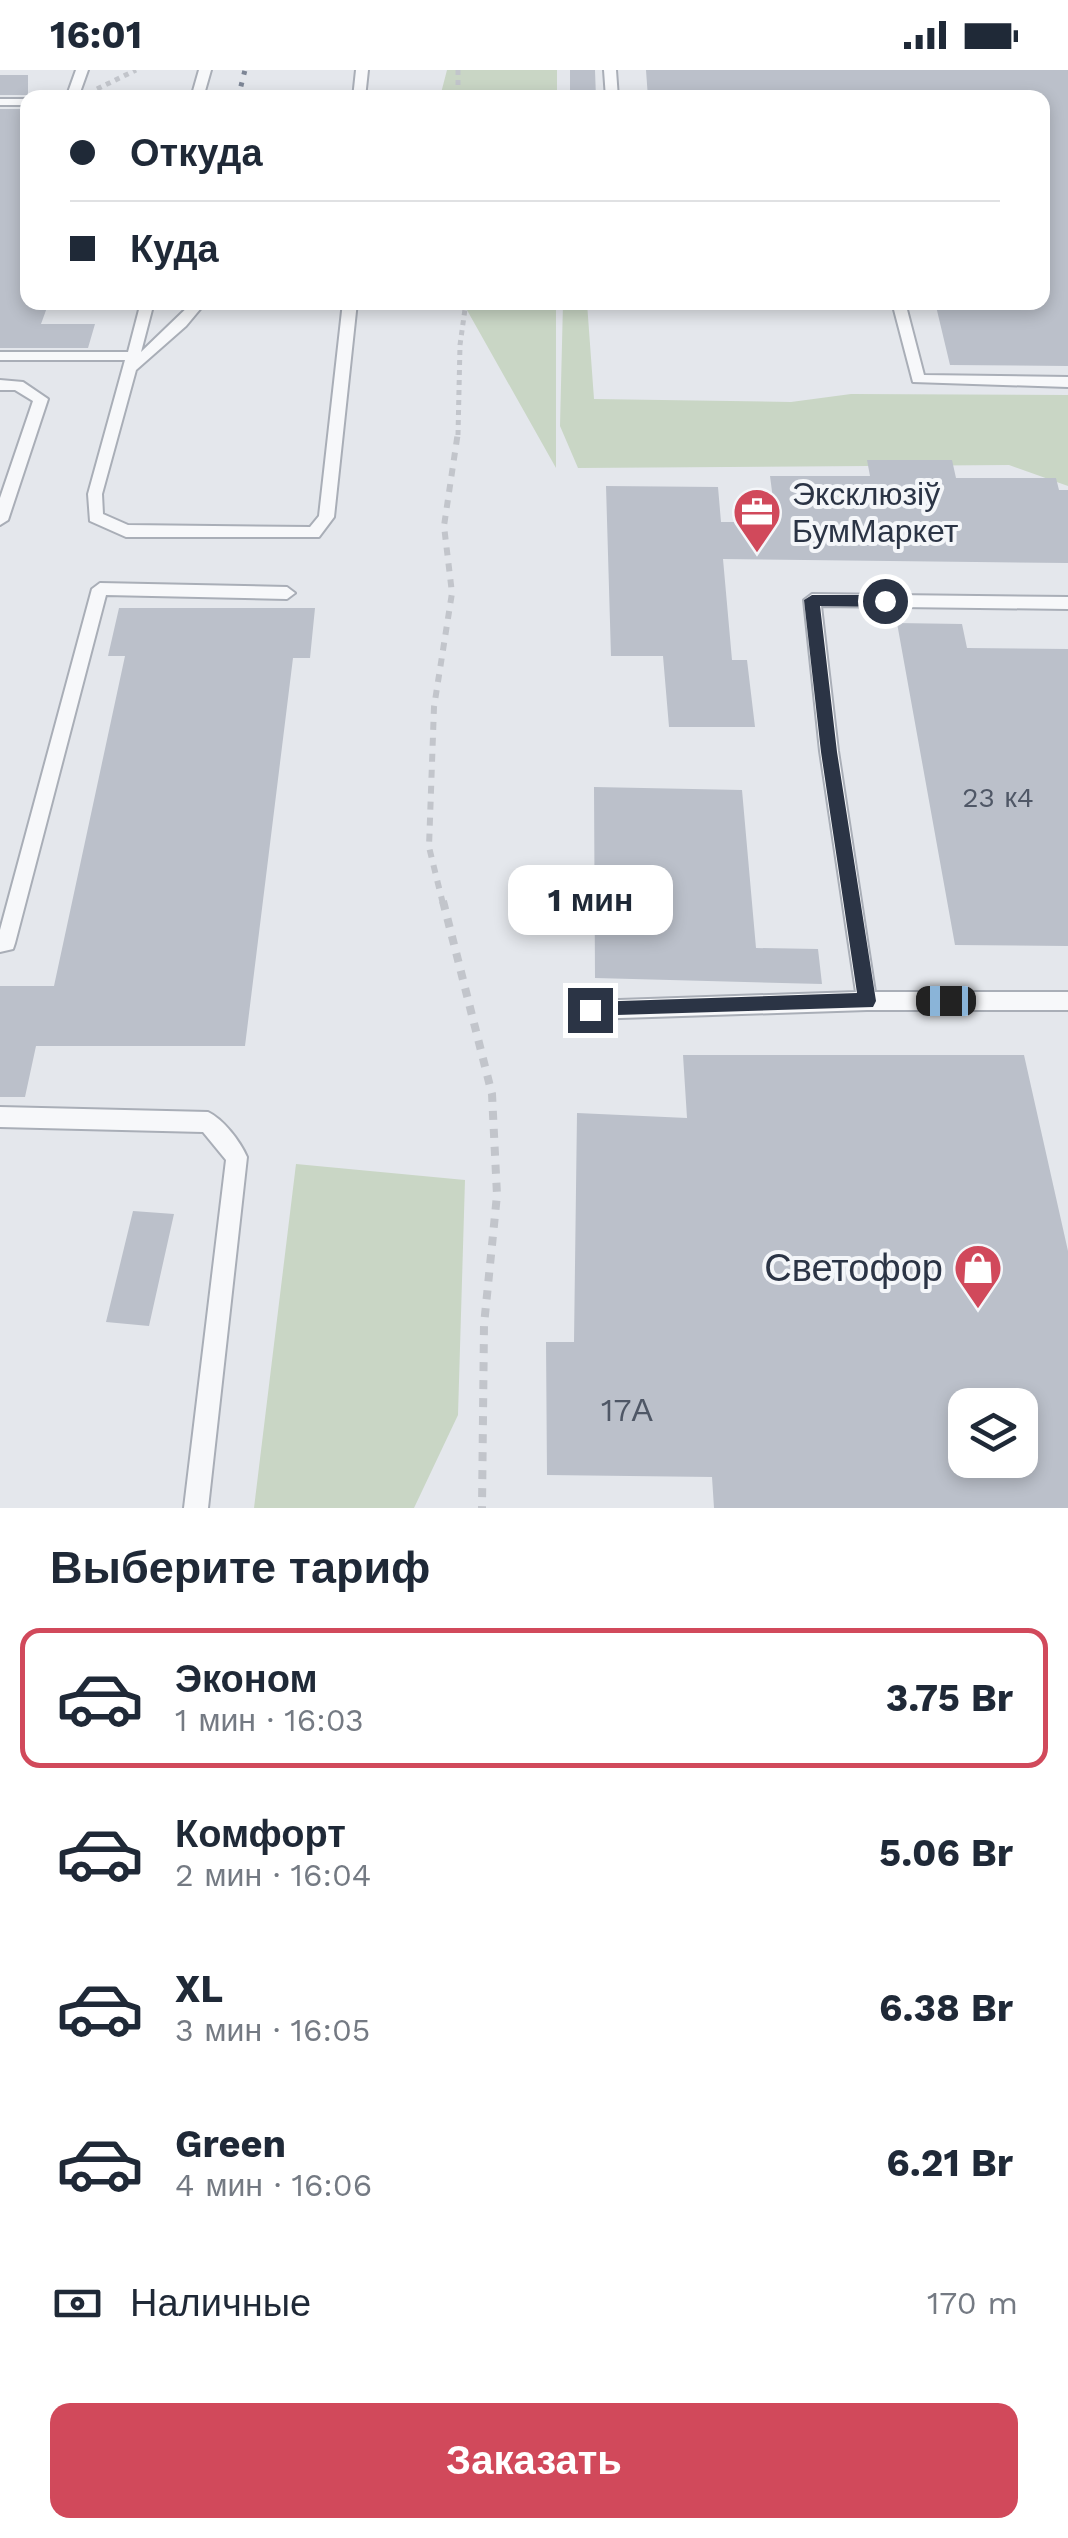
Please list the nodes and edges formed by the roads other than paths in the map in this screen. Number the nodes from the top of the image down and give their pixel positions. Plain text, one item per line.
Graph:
1 (146, 310) edge
2 (197, 310) edge
3 (349, 310) edge
4 (900, 310) edge
5 (0, 356) edge
6 (133, 363) junction
7 (1068, 382) edge
8 (0, 385) edge
9 (0, 520) edge
10 (287, 593) dead end
11 (1068, 603) edge
12 (0, 944) edge
13 (867, 1001) junction
14 (1068, 1002) edge
15 (590, 1010) dead end
16 (0, 1117) edge
17 (196, 1508) edge

1 - 6 lane
2 - 6 lane
3 - 6 lane
4 - 7 lane
5 - 6 lane
8 - 9 lane
10 - 12 lane
11 - 13 lane
13 - 14 lane
13 - 15 lane
16 - 17 lane

